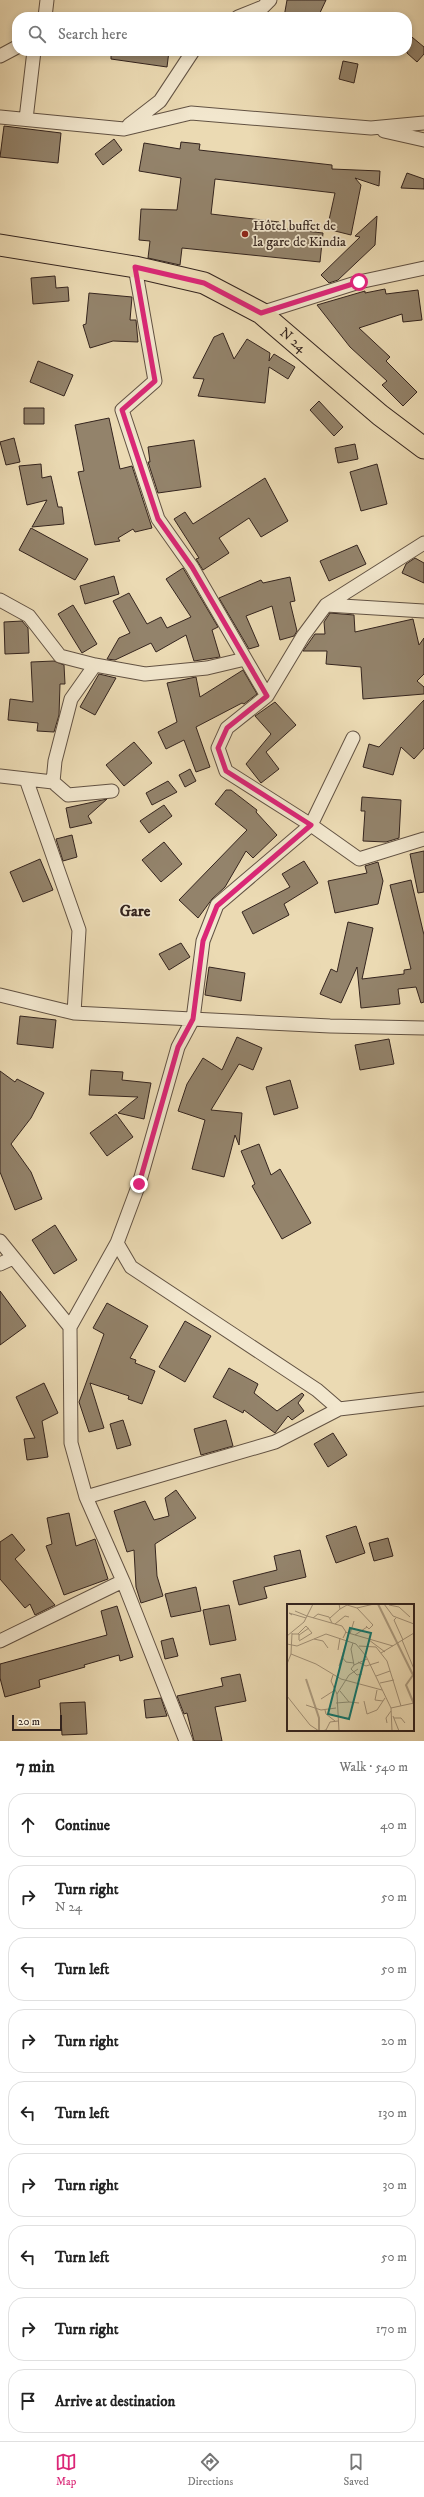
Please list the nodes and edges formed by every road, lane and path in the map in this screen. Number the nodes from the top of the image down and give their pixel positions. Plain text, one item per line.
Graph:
1 (47, 0) edge
2 (270, 0) edge
3 (46, 12) edge
4 (250, 12) edge
5 (12, 50) edge
6 (0, 56) edge
7 (33, 56) edge
8 (190, 56) edge
9 (0, 117) edge
10 (26, 119) junction
11 (424, 123) edge
12 (371, 128) junction
13 (124, 129) junction
14 (424, 140) edge
15 (0, 245) edge
16 (135, 267) junction
17 (424, 268) edge
18 (261, 313) junction
19 (424, 448) edge
20 (424, 543) edge
21 (0, 600) edge
22 (326, 605) junction
23 (424, 611) edge
24 (245, 659) junction
25 (95, 665) junction
26 (267, 696) junction
27 (353, 738) dead end
28 (0, 776) edge
29 (26, 779) junction
30 (53, 782) junction
31 (112, 791) dead end
32 (311, 825) junction
33 (424, 839) edge
34 (0, 995) edge
35 (74, 1013) junction
36 (193, 1019) junction
37 (424, 1028) edge
38 (0, 1241) edge
39 (117, 1243) junction
40 (13, 1258) junction
41 (0, 1264) edge
42 (70, 1327) junction
43 (424, 1399) edge
44 (339, 1408) junction
45 (86, 1497) junction
46 (123, 1581) junction
47 (0, 1641) edge
48 (186, 1741) edge

1 - 3 street
2 - 4 street
5 - 6 street
7 - 10 street
8 - 13 street
9 - 10 street
10 - 13 street
11 - 12 street
12 - 13 street
12 - 14 street
15 - 16 main road, N 24
16 - 18 main road, N 24
16 - 24 street
17 - 18 street
18 - 19 main road, N 24
20 - 22 street
21 - 25 street
22 - 23 street
22 - 26 street
24 - 25 street
24 - 26 street
25 - 30 street
26 - 32 street
27 - 32 street
28 - 29 street
29 - 30 street
29 - 35 street
30 - 31 street
32 - 33 street
32 - 36 street
34 - 35 street
35 - 36 street
36 - 37 street
36 - 39 street
38 - 40 street
39 - 42 street
39 - 44 street
40 - 41 street
40 - 42 street
42 - 45 street
43 - 44 street
44 - 45 street
45 - 46 street
46 - 47 street
46 - 48 street

